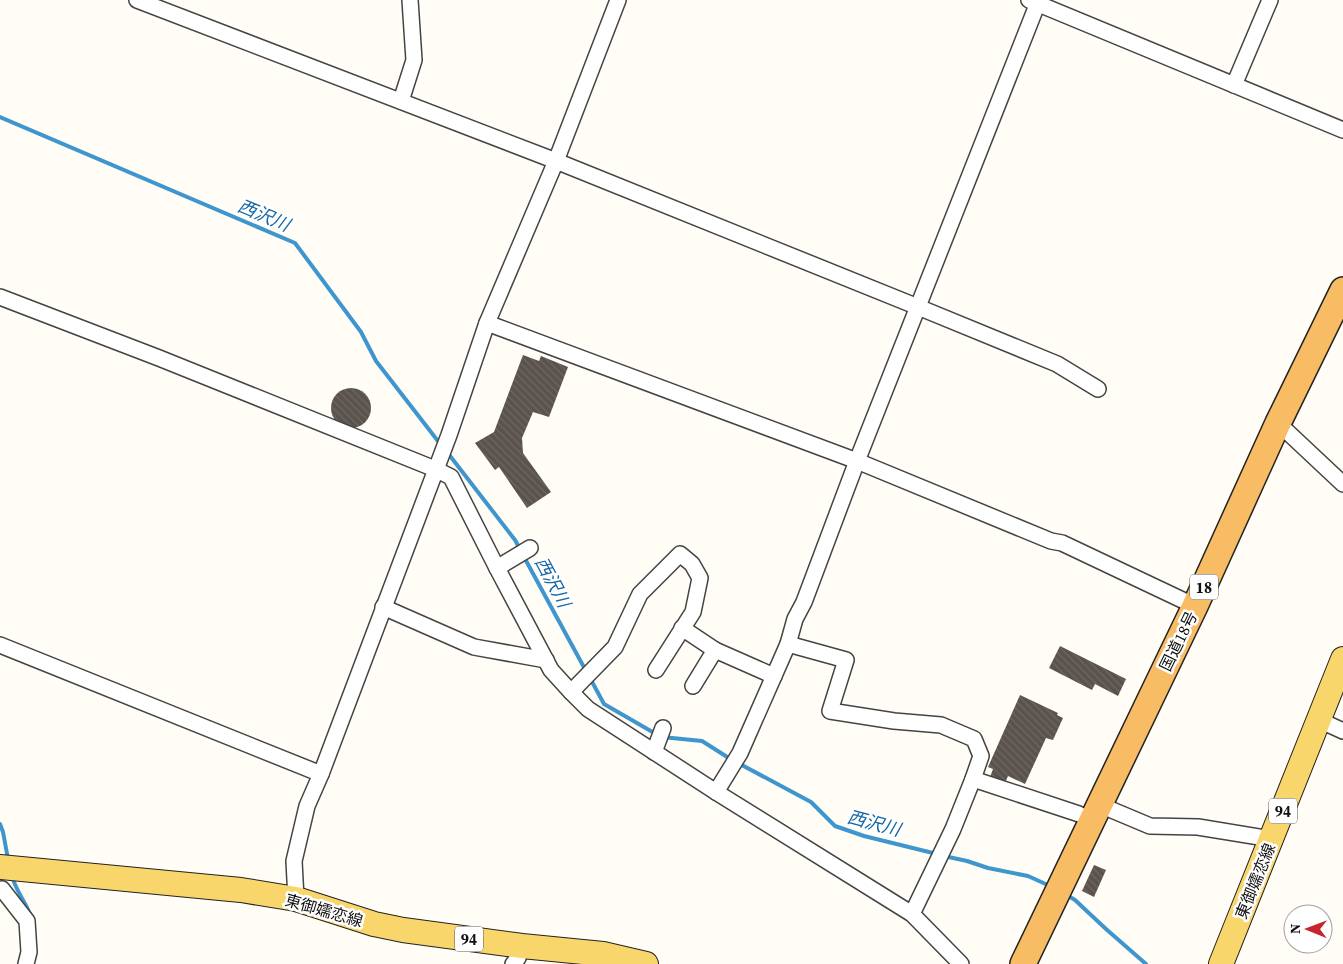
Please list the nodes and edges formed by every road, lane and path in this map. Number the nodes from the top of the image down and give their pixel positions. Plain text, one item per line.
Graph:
1 (137, 0) edge
2 (410, 0) edge
3 (618, 0) edge
4 (1270, 0) edge
5 (1035, 1) edge
6 (1234, 84) junction
7 (401, 101) junction
8 (1343, 130) edge
9 (556, 161) junction
10 (1343, 290) edge
11 (0, 297) edge
12 (918, 307) junction
13 (487, 323) junction
14 (1098, 389) dead end
15 (1278, 423) junction
16 (857, 461) junction
17 (438, 463) junction
18 (1343, 484) edge
19 (530, 548) dead end
20 (497, 568) junction
21 (1195, 606) junction
22 (384, 608) junction
23 (682, 628) junction
24 (788, 644) junction
25 (0, 645) edge
26 (715, 650) junction
27 (1343, 659) edge
28 (546, 660) junction
29 (656, 670) dead end
30 (774, 676) junction
31 (693, 686) dead end
32 (571, 692) junction
33 (1319, 720) junction
34 (663, 728) dead end
35 (1343, 731) edge
36 (655, 748) junction
37 (321, 774) junction
38 (973, 779) junction
39 (716, 792) junction
40 (1089, 810) junction
41 (1272, 839) junction
42 (1, 881) edge
43 (296, 899) junction
44 (912, 914) junction
45 (518, 955) edge
46 (26, 964) edge
47 (646, 964) edge
48 (961, 964) edge
49 (1023, 964) edge
50 (1221, 964) edge

1 - 7 street
2 - 7 street
3 - 9 street
4 - 6 street
5 - 6 street
5 - 12 street
6 - 8 street
7 - 9 street
9 - 12 street
9 - 13 street
10 - 15 highway, 国道18号 / 18
11 - 17 street
12 - 14 street
12 - 16 street
13 - 16 street
13 - 17 street
15 - 18 street
15 - 21 highway, 国道18号 / 18
16 - 21 street
16 - 24 street
17 - 20 street
17 - 22 street
19 - 20 street
20 - 28 street
21 - 40 highway, 国道18号 / 18
22 - 28 street
22 - 37 street
23 - 26 street
23 - 29 street
23 - 32 street
24 - 30 street
24 - 38 street
25 - 37 street
26 - 30 street
26 - 31 street
27 - 33 main road, 東御嬬恋線 / 94
28 - 32 street
30 - 39 street
32 - 36 street
33 - 35 street
33 - 41 main road, 東御嬬恋線 / 94
34 - 36 street
36 - 39 street
37 - 43 street
38 - 40 street
38 - 44 street
39 - 44 street
40 - 41 street
40 - 49 highway, 国道18号 / 18
41 - 50 main road, 東御嬬恋線 / 94
42 - 43 main road, 東御嬬恋線 / 94
42 - 46 street
43 - 45 main road, 東御嬬恋線 / 94
44 - 48 street
45 - 47 main road, 東御嬬恋線 / 94

